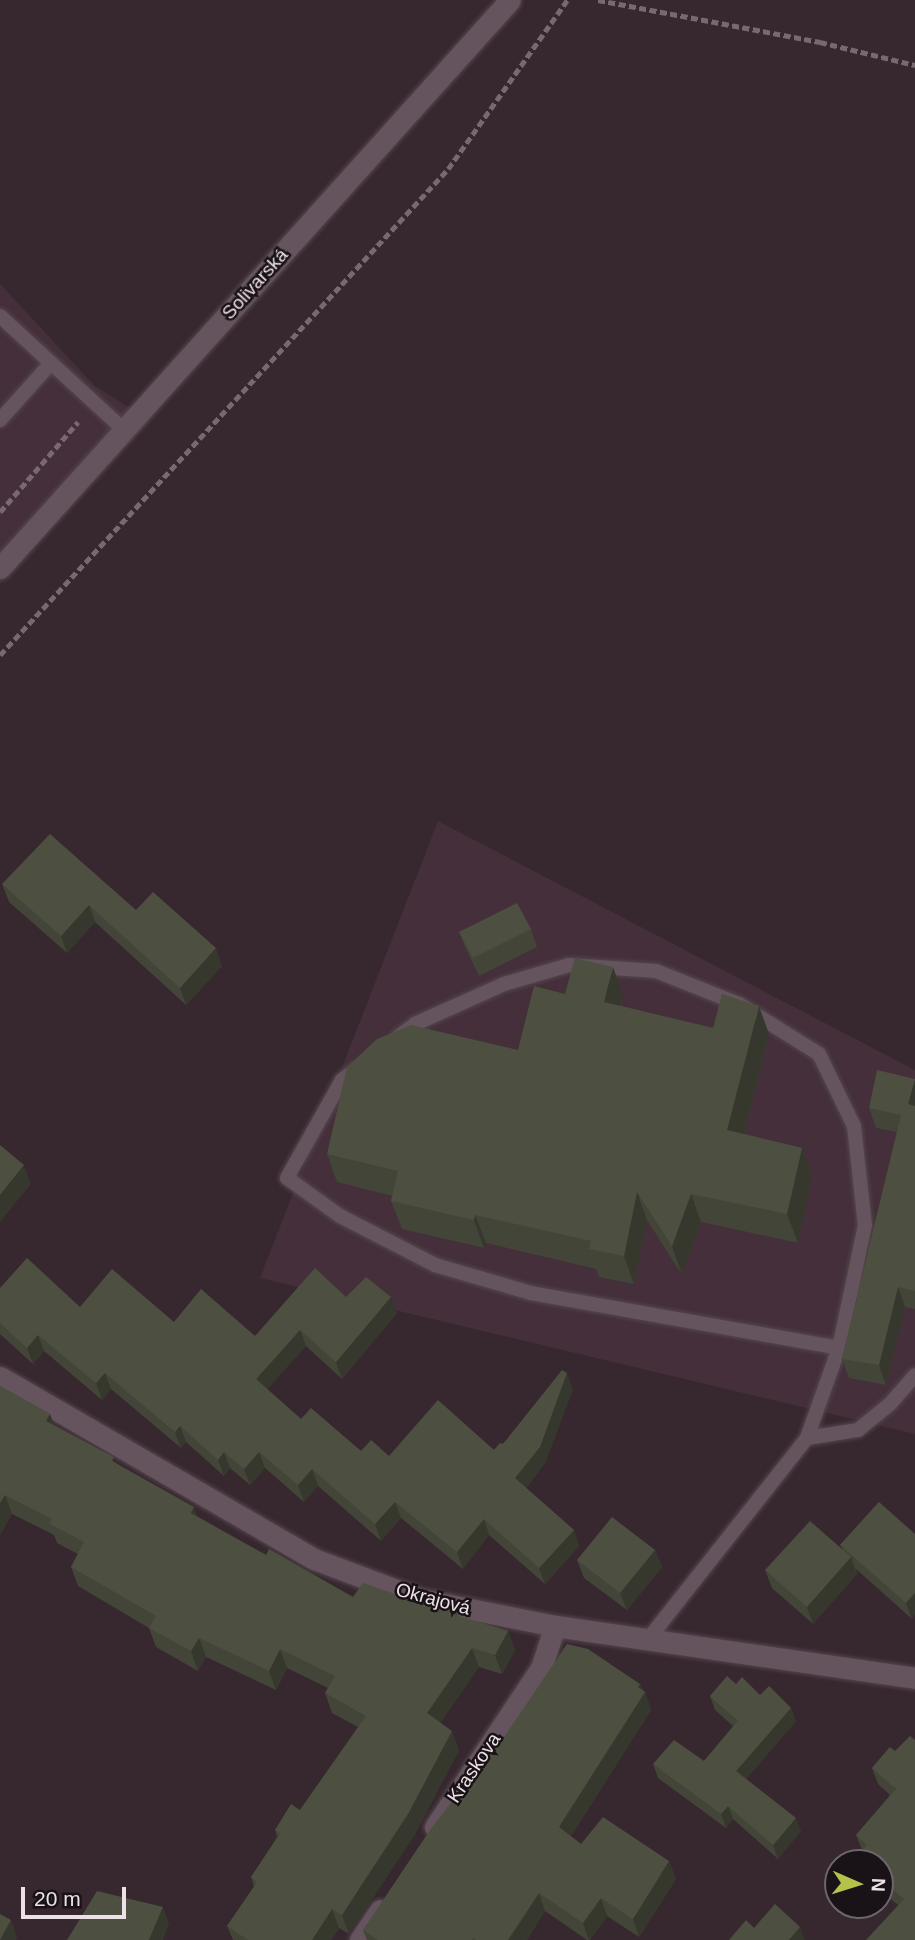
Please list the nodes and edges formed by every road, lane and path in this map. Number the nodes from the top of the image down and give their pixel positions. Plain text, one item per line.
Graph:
1 (510, 0) edge
2 (567, 0) edge
3 (598, 0) edge
4 (915, 65) edge
5 (0, 316) edge
6 (51, 363) junction
7 (95, 403) junction
8 (0, 420) edge
9 (124, 430) junction
10 (0, 512) edge
11 (0, 568) edge
12 (0, 655) edge
13 (839, 1348) junction
14 (915, 1376) edge
15 (0, 1377) edge
16 (807, 1438) junction
17 (555, 1626) junction
18 (650, 1637) junction
19 (915, 1678) edge
20 (420, 1849) edge
21 (390, 1895) edge
22 (360, 1940) edge

1 - 9 street, Solivarská
2 - 12 path
3 - 4 path
5 - 6 lane
6 - 7 lane
6 - 8 lane
7 - 9 lane
7 - 10 path
9 - 11 street, Solivarská
13 - 13 lane
13 - 16 lane
14 - 16 lane
15 - 17 street, Okrajová
16 - 18 lane
17 - 18 street, Okrajová
17 - 20 street, Kraskova
18 - 19 street, Okrajová
21 - 22 street

